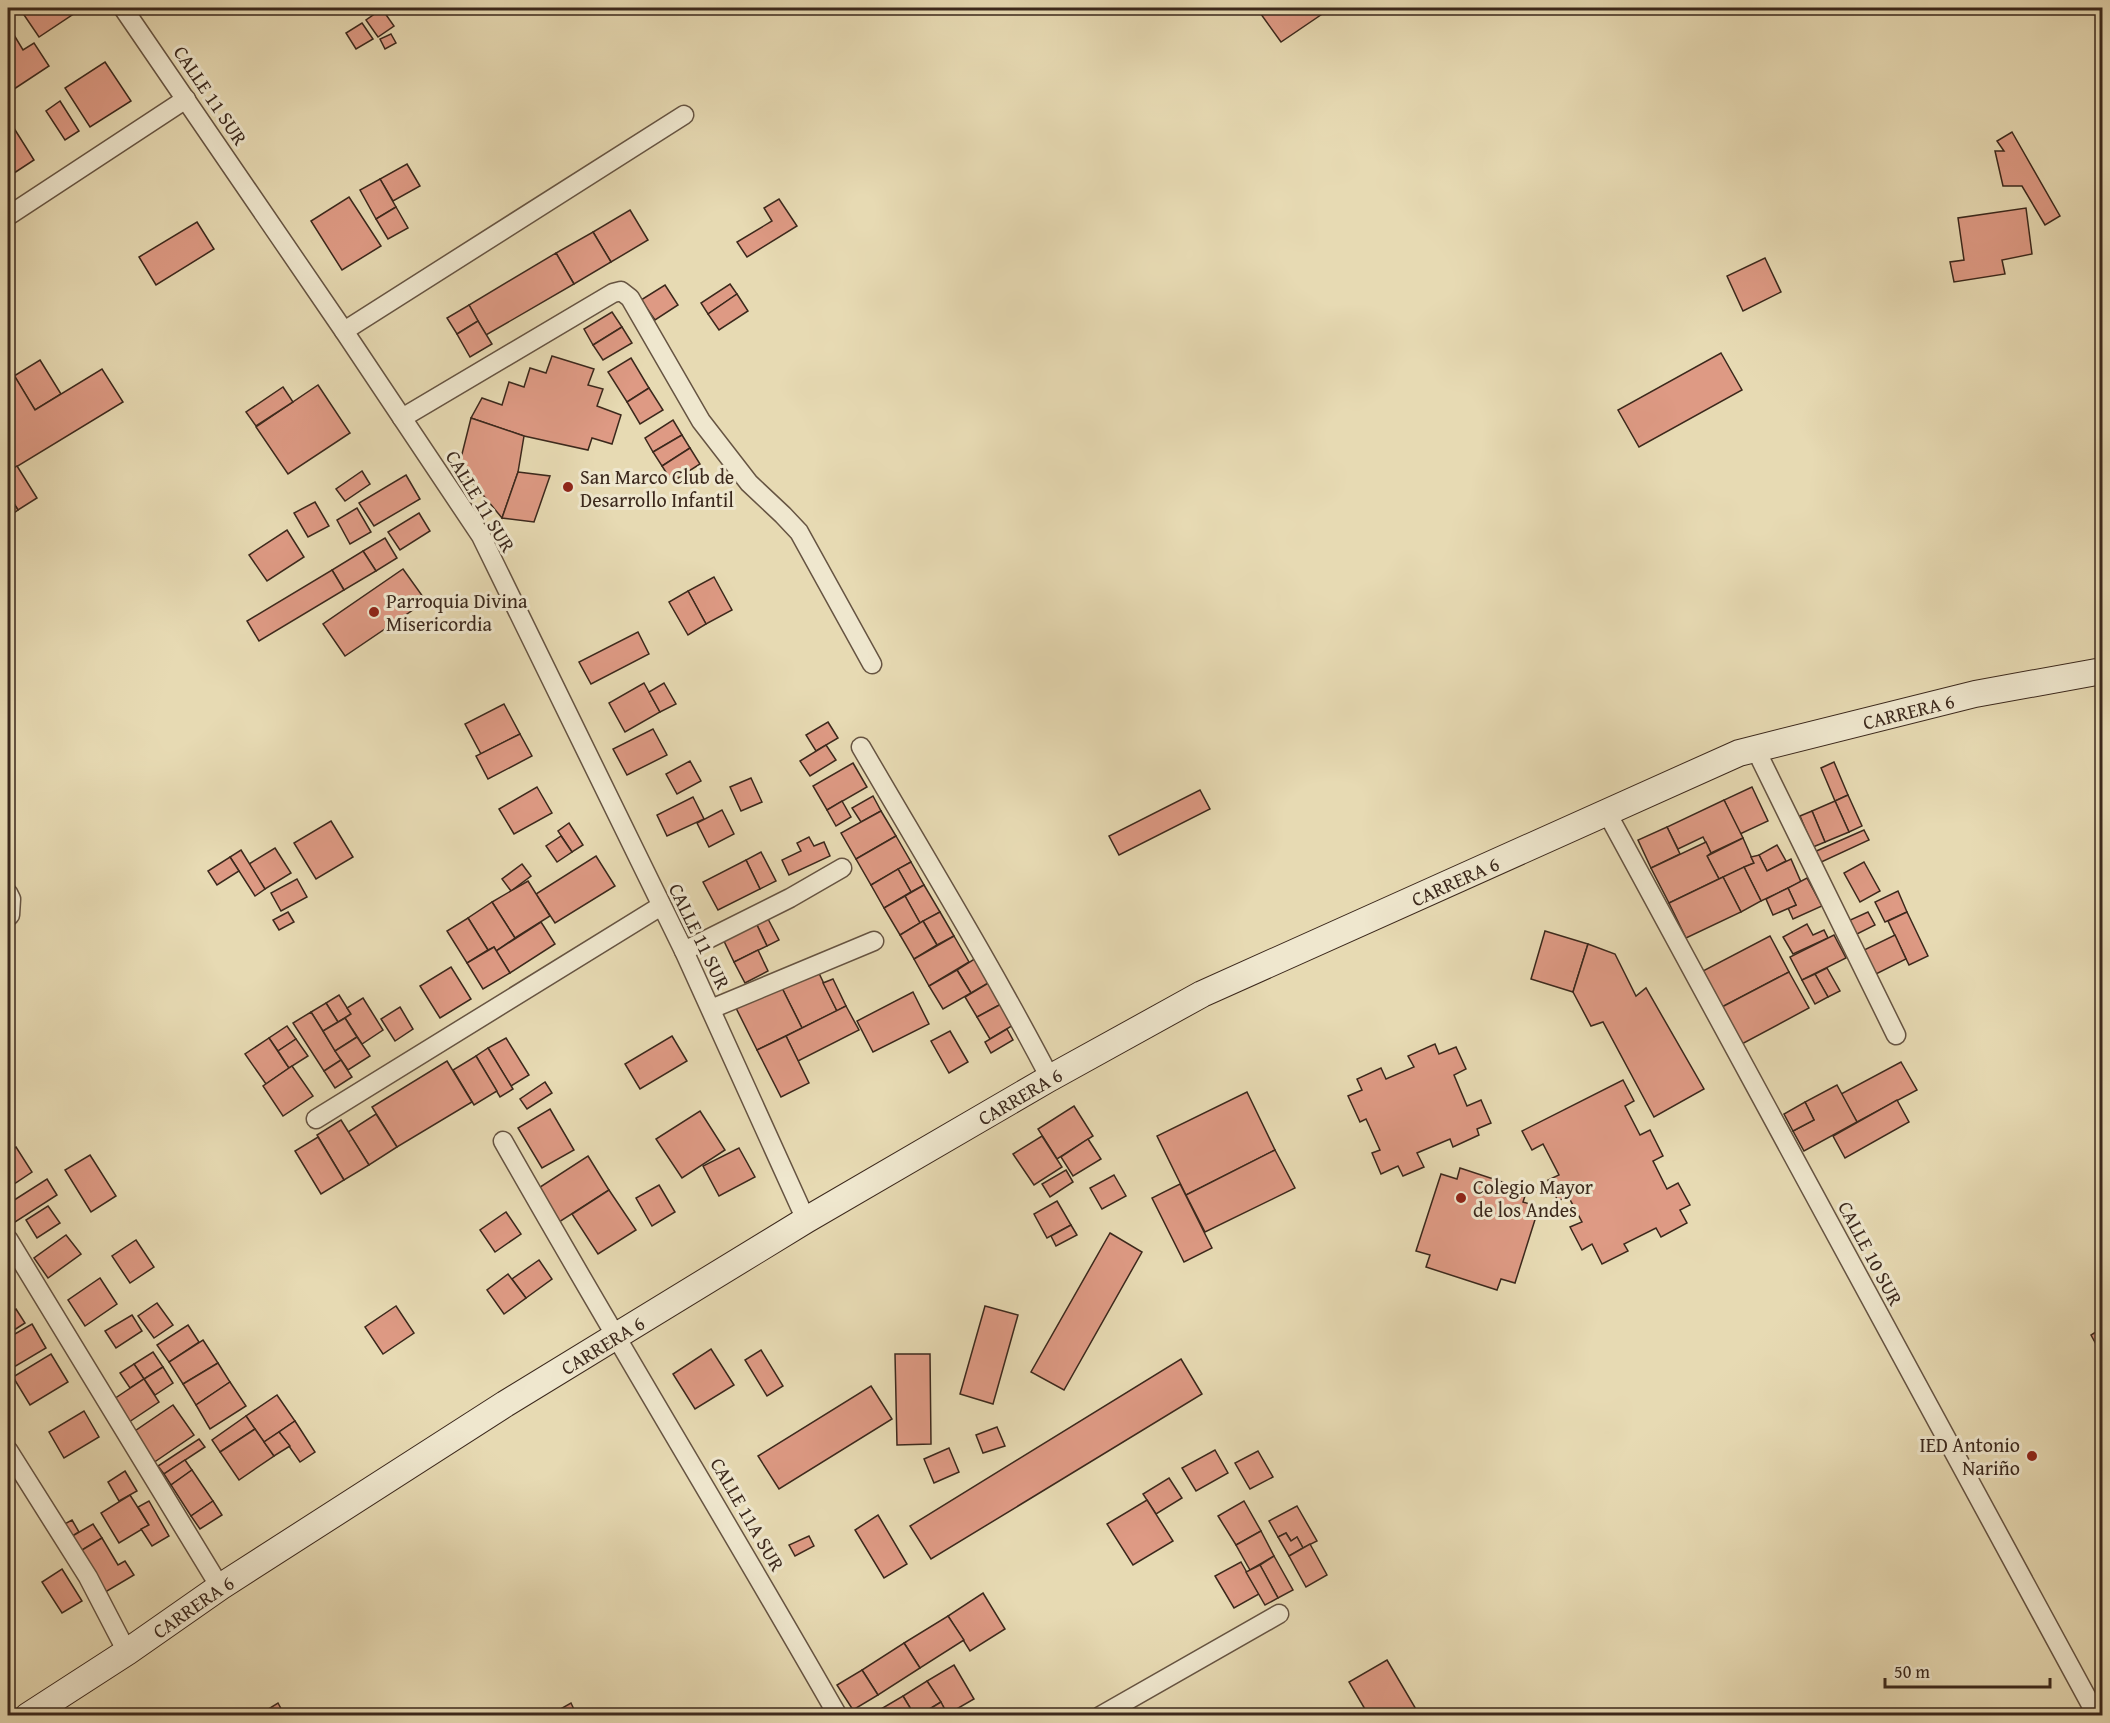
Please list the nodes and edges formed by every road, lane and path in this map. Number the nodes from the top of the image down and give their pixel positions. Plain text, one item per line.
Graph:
1 (123, 8) edge
2 (186, 99) junction
3 (684, 116) dead end
4 (8, 216) edge
5 (344, 331) junction
6 (402, 418) junction
7 (872, 664) dead end
8 (2103, 671) edge
9 (861, 747) dead end
10 (1755, 748) junction
11 (1606, 811) junction
12 (842, 868) dead end
13 (8, 893) edge
14 (661, 906) junction
15 (9, 916) edge
16 (874, 941) dead end
17 (684, 951) junction
18 (711, 1010) junction
19 (1896, 1035) dead end
20 (1050, 1078) junction
21 (316, 1119) dead end
22 (503, 1141) dead end
23 (806, 1220) junction
24 (8, 1239) edge
25 (617, 1337) junction
26 (8, 1450) edge
27 (220, 1587) junction
28 (1279, 1614) dead end
29 (127, 1652) junction
30 (28, 1716) edge
31 (838, 1716) edge
32 (1100, 1716) edge
33 (2097, 1716) edge

1 - 2 street, CALLE 11 SUR
2 - 4 street
2 - 5 street, CALLE 11 SUR
3 - 5 street
5 - 6 street, CALLE 11 SUR
6 - 7 street
6 - 14 street, CALLE 11 SUR
8 - 10 main road, CARRERA 6
9 - 20 street
10 - 11 main road, CARRERA 6
10 - 19 street
11 - 20 main road, CARRERA 6
11 - 33 street, CALLE 10 SUR
12 - 17 street
13 - 15 street
14 - 17 street, CALLE 11 SUR
14 - 21 street
16 - 18 street
17 - 18 street, CALLE 11 SUR
18 - 23 street, CALLE 11 SUR
20 - 23 main road, CARRERA 6
22 - 25 street, CALLE 11A SUR
23 - 25 main road, CARRERA 6
24 - 27 street
25 - 27 main road, CARRERA 6
25 - 31 street, CALLE 11A SUR
26 - 29 street
27 - 29 main road, CARRERA 6
28 - 32 street
29 - 30 main road, CARRERA 6

